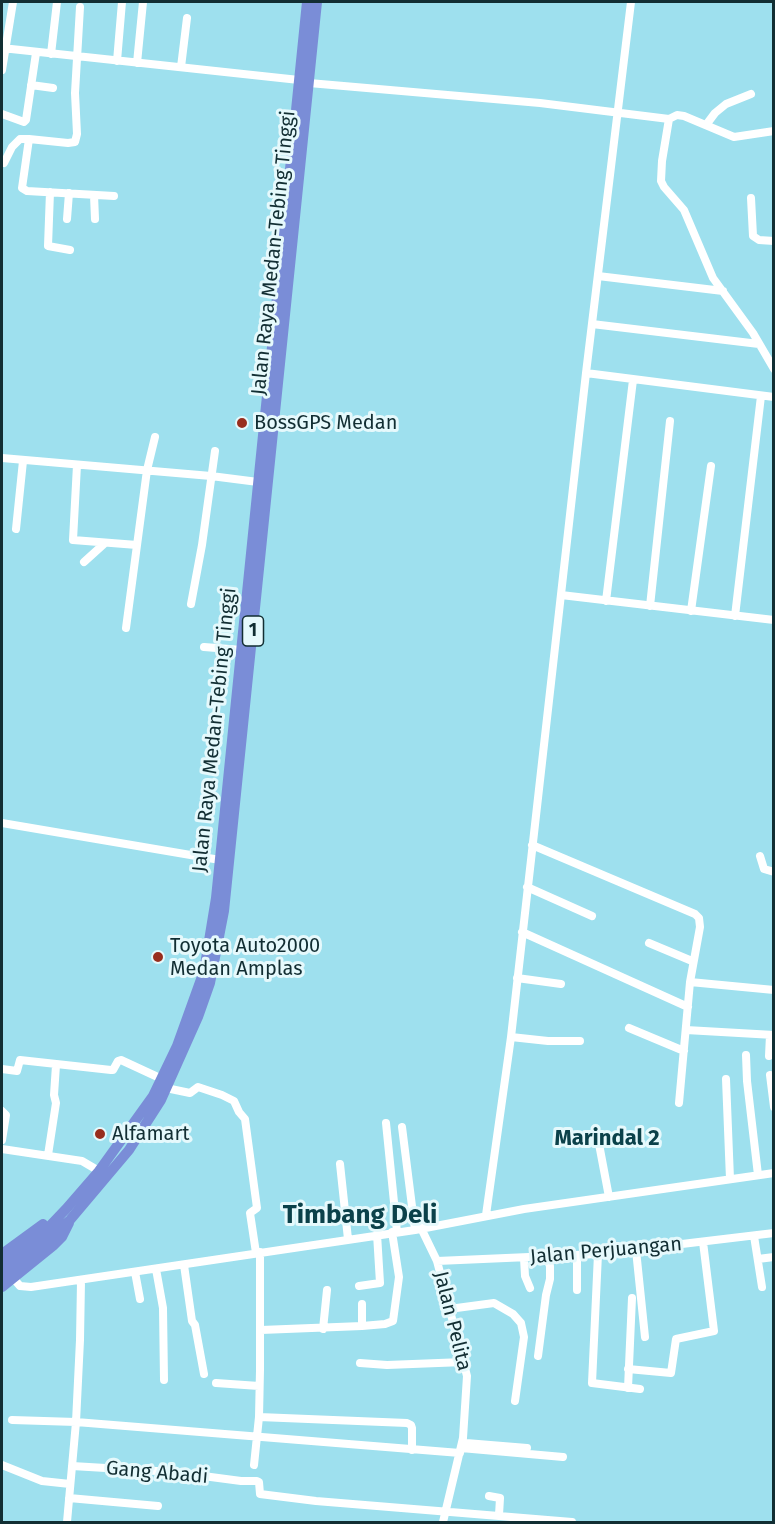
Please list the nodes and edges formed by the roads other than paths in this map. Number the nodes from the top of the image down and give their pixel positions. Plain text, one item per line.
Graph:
1 (13, 2) edge
2 (57, 2) edge
3 (122, 2) edge
4 (143, 2) edge
5 (307, 2) edge
6 (317, 2) edge
7 (631, 2) edge
8 (80, 7) dead end
9 (187, 18) dead end
10 (3, 48) edge
11 (36, 53) junction
12 (51, 54) junction
13 (78, 57) junction
14 (117, 61) junction
15 (137, 63) junction
16 (181, 67) junction
17 (2, 70) edge
18 (304, 81) junction
19 (31, 85) junction
20 (53, 88) dead end
21 (752, 94) dead end
22 (617, 112) junction
23 (2, 114) edge
24 (669, 119) junction
25 (706, 125) junction
26 (774, 131) edge
27 (29, 139) junction
28 (4, 163) dead end
29 (50, 192) junction
30 (69, 193) junction
31 (94, 195) junction
32 (114, 196) dead end
33 (751, 198) dead end
34 (67, 219) dead end
35 (95, 219) dead end
36 (774, 241) edge
37 (70, 250) dead end
38 (598, 276) junction
39 (723, 291) junction
40 (592, 324) junction
41 (759, 344) junction
42 (774, 369) edge
43 (586, 373) junction
44 (633, 380) junction
45 (761, 396) junction
46 (774, 397) edge
47 (670, 421) dead end
48 (155, 437) dead end
49 (215, 451) dead end
50 (2, 458) edge
51 (23, 461) junction
52 (77, 465) junction
53 (711, 466) dead end
54 (147, 470) junction
55 (211, 476) junction
56 (258, 482) junction
57 (16, 529) dead end
58 (105, 543) junction
59 (137, 545) junction
60 (84, 562) dead end
61 (561, 595) junction
62 (606, 601) junction
63 (191, 604) dead end
64 (651, 606) junction
65 (691, 611) junction
66 (735, 616) junction
67 (774, 620) edge
68 (126, 628) dead end
69 (204, 647) dead end
70 (242, 650) junction
71 (2, 823) edge
72 (532, 845) junction
73 (760, 856) dead end
74 (220, 860) junction
75 (774, 872) edge
76 (527, 887) junction
77 (592, 916) dead end
78 (522, 932) junction
79 (649, 943) dead end
80 (692, 961) junction
81 (517, 978) junction
82 (690, 982) junction
83 (561, 984) dead end
84 (774, 990) edge
85 (687, 1007) junction
86 (629, 1028) dead end
87 (686, 1030) junction
88 (772, 1035) edge
89 (511, 1037) junction
90 (580, 1041) dead end
91 (684, 1051) junction
92 (746, 1055) dead end
93 (769, 1056) dead end
94 (57, 1065) junction
95 (2, 1069) edge
96 (770, 1075) dead end
97 (726, 1079) dead end
98 (164, 1083) junction
99 (679, 1103) dead end
100 (774, 1107) edge
101 (2, 1111) edge
102 (386, 1123) dead end
103 (402, 1127) dead end
104 (588, 1138) dead end
105 (2, 1140) edge
106 (2, 1149) edge
107 (48, 1155) junction
108 (340, 1164) dead end
109 (99, 1171) junction
110 (774, 1173) edge
111 (758, 1175) junction
112 (730, 1179) junction
113 (609, 1197) junction
114 (66, 1209) junction
115 (486, 1215) junction
116 (70, 1220) junction
117 (418, 1229) junction
118 (395, 1232) junction
119 (49, 1233) junction
120 (774, 1233) edge
121 (377, 1234) junction
122 (754, 1236) junction
123 (348, 1239) junction
124 (703, 1242) junction
125 (636, 1250) junction
126 (258, 1253) junction
127 (2, 1254) edge
128 (598, 1254) junction
129 (577, 1255) junction
130 (546, 1256) junction
131 (774, 1257) edge
132 (524, 1258) junction
133 (758, 1259) junction
134 (437, 1261) junction
135 (2, 1265) edge
136 (184, 1265) junction
137 (156, 1269) junction
138 (135, 1272) junction
139 (2, 1276) edge
140 (13, 1278) junction
141 (81, 1281) junction
142 (359, 1286) dead end
143 (2, 1287) edge
144 (762, 1287) dead end
145 (530, 1288) dead end
146 (327, 1290) dead end
147 (577, 1290) dead end
148 (632, 1298) dead end
149 (140, 1299) dead end
150 (362, 1304) dead end
151 (449, 1309) junction
152 (645, 1319) junction
153 (631, 1320) junction
154 (362, 1326) junction
155 (323, 1329) junction
156 (261, 1330) junction
157 (645, 1337) dead end
158 (538, 1356) dead end
159 (464, 1362) junction
160 (360, 1363) dead end
161 (628, 1369) junction
162 (204, 1374) dead end
163 (164, 1380) dead end
164 (216, 1383) dead end
165 (259, 1386) junction
166 (628, 1388) junction
167 (640, 1389) dead end
168 (514, 1401) dead end
169 (259, 1417) junction
170 (12, 1420) dead end
171 (76, 1422) junction
172 (256, 1436) junction
173 (461, 1448) junction
174 (527, 1448) dead end
175 (412, 1449) junction
176 (563, 1457) dead end
177 (2, 1465) edge
178 (254, 1465) dead end
179 (72, 1466) junction
180 (70, 1484) junction
181 (489, 1496) dead end
182 (69, 1498) junction
183 (158, 1506) dead end
184 (445, 1511) junction
185 (500, 1515) junction
186 (67, 1522) edge
187 (443, 1522) edge
188 (572, 1522) edge

1 - 10 street
2 - 12 street
3 - 14 street
4 - 15 street
5 - 18 highway, Jalan Raya Medan-Tebing Tinggi / 1
6 - 18 highway, Jalan Raya Medan-Tebing Tinggi / 1
7 - 22 street
8 - 13 street
9 - 16 street
10 - 11 street
10 - 17 street
11 - 12 street
11 - 19 street
12 - 13 street
13 - 14 street
13 - 27 street
14 - 15 street
15 - 16 street
16 - 18 street
18 - 22 street
18 - 56 highway, Jalan Raya Medan-Tebing Tinggi / 1
18 - 98 highway, Jalan Raya Medan-Tebing Tinggi / 1
19 - 20 street
19 - 23 street
21 - 25 street
22 - 24 street
22 - 38 street
24 - 25 street
24 - 39 street
25 - 26 street
27 - 28 street
27 - 29 street
29 - 30 street
29 - 37 street
30 - 31 street
30 - 34 street
31 - 32 street
31 - 35 street
33 - 36 street
38 - 39 street
38 - 40 street
39 - 41 street
40 - 41 street
40 - 43 street
41 - 42 street
43 - 44 street
43 - 61 street
44 - 45 street
44 - 62 street
45 - 46 street
45 - 66 street
47 - 64 street
48 - 54 street
49 - 55 street
50 - 51 street
51 - 52 street
51 - 57 street
52 - 54 street
52 - 58 street
53 - 65 street
54 - 55 street
54 - 59 street
55 - 56 street
55 - 63 street
56 - 70 highway, Jalan Raya Medan-Tebing Tinggi / 1
58 - 59 street
58 - 60 street
59 - 68 street
61 - 62 street
61 - 72 street
62 - 64 street
64 - 65 street
65 - 66 street
66 - 67 street
69 - 70 street
70 - 74 highway, Jalan Raya Medan-Tebing Tinggi / 1
71 - 74 street
72 - 76 street
72 - 80 street
73 - 75 street
74 - 98 highway, Jalan Raya Medan-Tebing Tinggi / 1
76 - 77 street
76 - 78 street
78 - 81 street
78 - 85 street
79 - 80 street
80 - 82 street
81 - 83 street
81 - 89 street
82 - 84 street
82 - 85 street
85 - 87 street
86 - 91 street
87 - 88 street
87 - 91 street
88 - 93 street
89 - 90 street
89 - 115 street
91 - 99 street
92 - 111 street
94 - 95 street
94 - 98 street
94 - 107 street
96 - 100 street
97 - 112 street
98 - 109 highway, Jalan Raya Medan-Tebing Tinggi / 1
98 - 116 highway, Jalan Raya Medan-Tebing Tinggi / 1
98 - 126 street
101 - 105 street
102 - 118 street
103 - 117 street, Jalan Pelita
104 - 113 street
106 - 107 street
107 - 109 street
108 - 123 street
109 - 114 highway, Jalan Raya Medan-Tebing Tinggi / 1
110 - 111 street
111 - 112 street
112 - 113 street
113 - 115 street
114 - 119 highway, 1
114 - 127 highway
115 - 117 street
116 - 119 highway, 1
116 - 140 highway
117 - 118 street
117 - 134 street, Jalan Pelita
118 - 121 street
118 - 154 street
119 - 135 highway, 1
119 - 139 highway, 1
120 - 122 street, Jalan Perjuangan
121 - 123 street
121 - 142 street
122 - 124 street, Jalan Perjuangan
122 - 133 street
123 - 126 street
124 - 125 street, Jalan Perjuangan
124 - 161 street
125 - 128 street, Jalan Perjuangan
125 - 152 street
126 - 136 street
126 - 156 street
128 - 129 street, Jalan Perjuangan
128 - 166 street
129 - 130 street, Jalan Perjuangan
129 - 147 street
130 - 132 street, Jalan Perjuangan
130 - 158 street
131 - 133 street
132 - 134 street, Jalan Perjuangan
132 - 145 street
133 - 144 street
134 - 151 street, Jalan Pelita
136 - 137 street
136 - 162 street
137 - 138 street
137 - 163 street
138 - 141 street
138 - 149 street
140 - 141 street
140 - 143 highway
141 - 171 street
146 - 155 street
148 - 153 street
150 - 154 street
151 - 159 street, Jalan Pelita
151 - 168 street
152 - 153 street
152 - 157 street
153 - 161 street
154 - 155 street
155 - 156 street
156 - 165 street
159 - 160 street
159 - 173 street, Jalan Pelita
161 - 166 street
164 - 165 street
165 - 169 street
166 - 167 street
169 - 172 street
169 - 175 street
170 - 171 street
171 - 172 street
171 - 179 street
172 - 175 street
172 - 178 street
173 - 174 street
173 - 175 street
173 - 176 street
173 - 184 street, Jalan Pelita
177 - 180 street
179 - 180 street
179 - 184 street, Gang Abadi
180 - 182 street
181 - 185 street
182 - 183 street
182 - 186 street
184 - 185 street
184 - 187 street, Jalan Pelita
185 - 188 street

